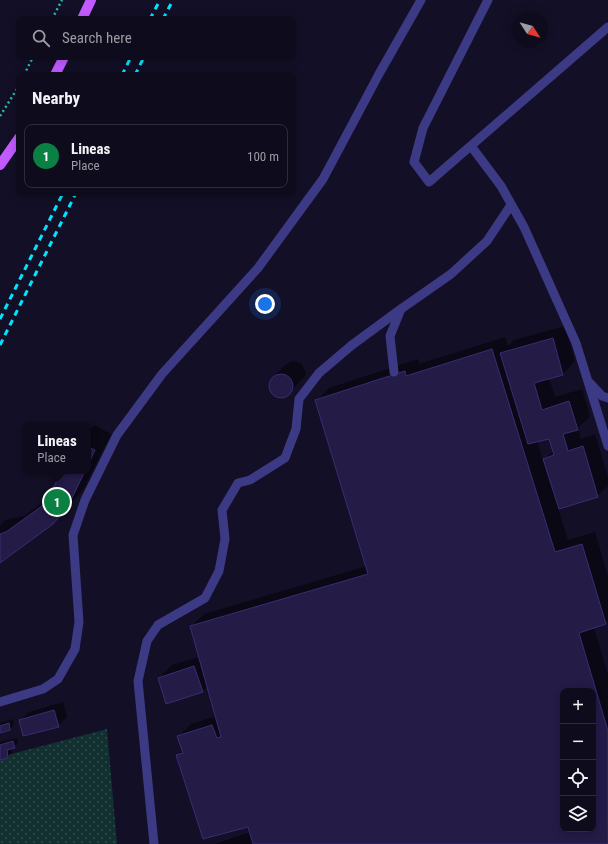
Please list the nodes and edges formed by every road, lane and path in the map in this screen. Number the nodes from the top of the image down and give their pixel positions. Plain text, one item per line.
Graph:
1 (62, 0) edge
2 (91, 0) edge
3 (421, 0) edge
4 (488, 0) edge
5 (54, 16) edge
6 (83, 16) edge
7 (608, 27) edge
8 (32, 60) edge
9 (62, 60) edge
10 (26, 72) edge
11 (56, 72) edge
12 (16, 91) edge
13 (0, 116) edge
14 (16, 142) edge
15 (471, 146) junction
16 (0, 165) edge
17 (511, 205) junction
18 (401, 309) junction
19 (394, 372) dead end
20 (588, 381) junction
21 (608, 398) edge
22 (608, 446) edge
23 (0, 702) edge
24 (154, 844) edge

1 - 5 path
2 - 6 main road
3 - 23 lane
4 - 15 lane
7 - 15 lane
8 - 10 path
9 - 11 main road
12 - 13 path
14 - 16 main road
15 - 17 lane
17 - 18 lane
17 - 20 lane
18 - 19 lane
18 - 24 lane
20 - 21 lane
20 - 22 lane

